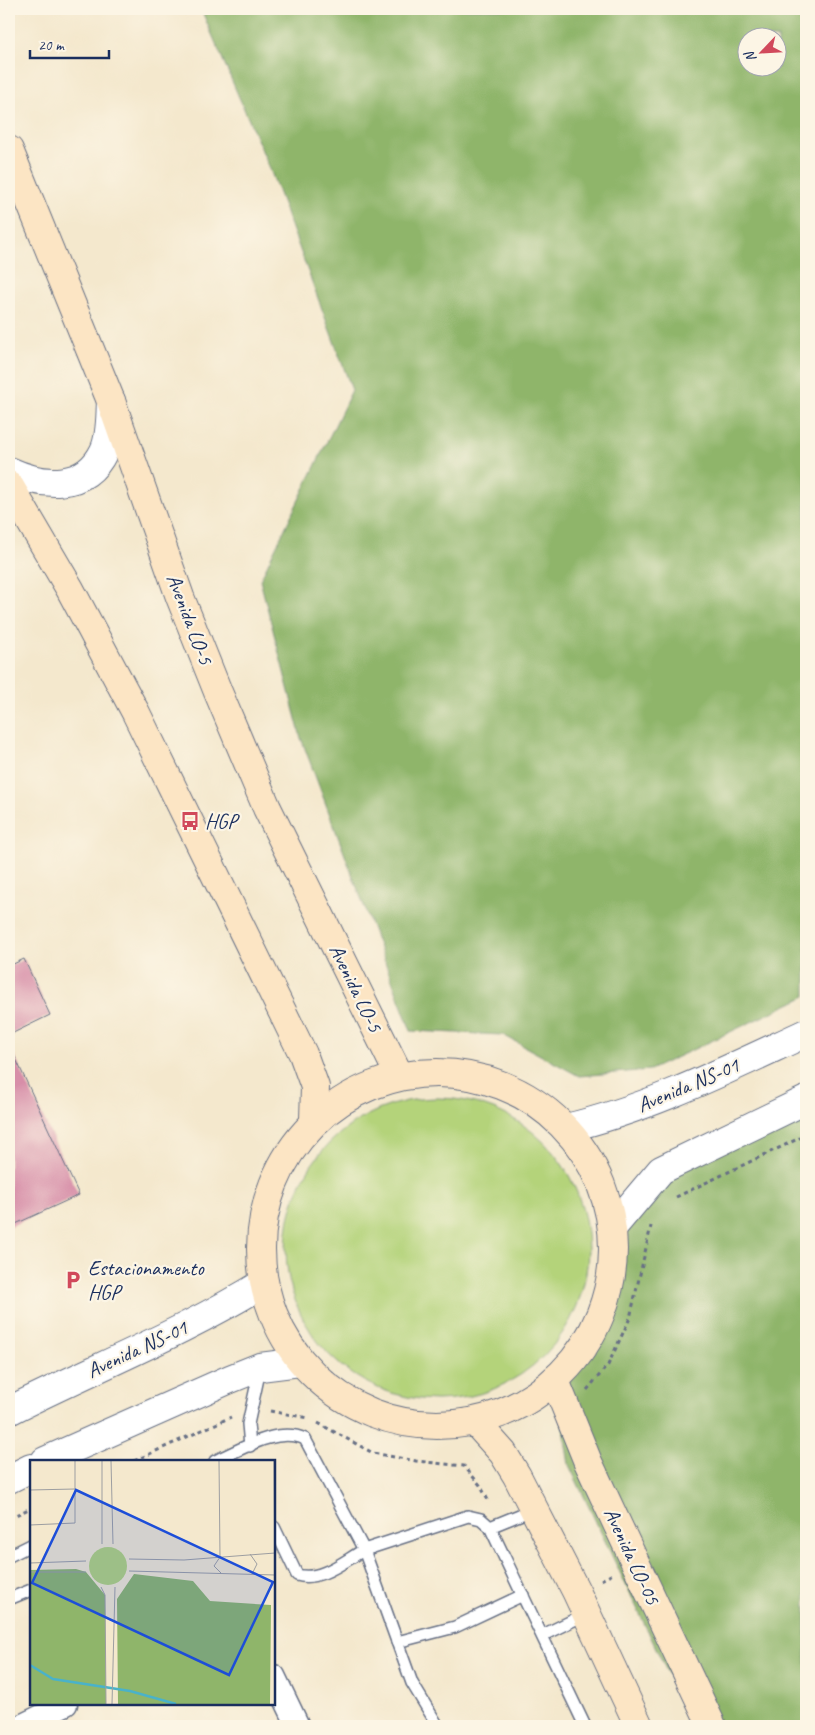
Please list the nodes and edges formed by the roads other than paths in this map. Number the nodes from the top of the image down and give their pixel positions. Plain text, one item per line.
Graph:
1 (9, 150) edge
2 (17, 182) edge
3 (111, 401) junction
4 (9, 471) edge
5 (9, 485) edge
6 (806, 1033) edge
7 (399, 1075) junction
8 (806, 1100) edge
9 (314, 1120) junction
10 (566, 1128) junction
11 (613, 1227) junction
12 (264, 1284) junction
13 (300, 1362) junction
14 (260, 1367) junction
15 (556, 1383) junction
16 (9, 1411) edge
17 (477, 1424) junction
18 (250, 1446) junction
19 (80, 1452) edge
20 (239, 1456) edge
21 (49, 1460) edge
22 (220, 1460) edge
23 (30, 1468) edge
24 (9, 1479) edge
25 (534, 1509) junction
26 (495, 1525) junction
27 (275, 1529) edge
28 (30, 1546) edge
29 (364, 1550) junction
30 (9, 1556) edge
31 (30, 1590) edge
32 (523, 1595) junction
33 (9, 1599) edge
34 (581, 1602) junction
35 (543, 1635) junction
36 (397, 1642) junction
37 (275, 1678) edge
38 (64, 1705) edge
39 (21, 1726) edge
40 (298, 1726) edge
41 (438, 1726) edge
42 (585, 1726) edge
43 (639, 1726) edge
44 (712, 1726) edge

1 - 2 main road, Avenida LO-5
2 - 3 main road, Avenida LO-5
3 - 4 street
3 - 7 main road, Avenida LO-5
5 - 9 main road
6 - 10 street, Avenida NS-01
7 - 9 main road
7 - 10 main road
8 - 11 street
9 - 12 main road
10 - 11 main road
11 - 15 main road
12 - 13 main road
12 - 16 street, Avenida NS-01
13 - 14 street
13 - 17 main road
14 - 18 lane
14 - 19 street
15 - 17 main road
15 - 44 main road, Avenida LO-05
17 - 25 main road
18 - 20 lane
18 - 29 lane
19 - 21 street
20 - 22 lane
23 - 24 street
25 - 26 lane
25 - 34 main road
26 - 29 lane
26 - 32 lane
27 - 29 lane
28 - 30 lane
29 - 36 lane
31 - 33 lane
32 - 35 lane
32 - 36 lane
34 - 35 lane
34 - 43 main road
35 - 42 lane
36 - 41 lane
37 - 40 street
38 - 39 street

